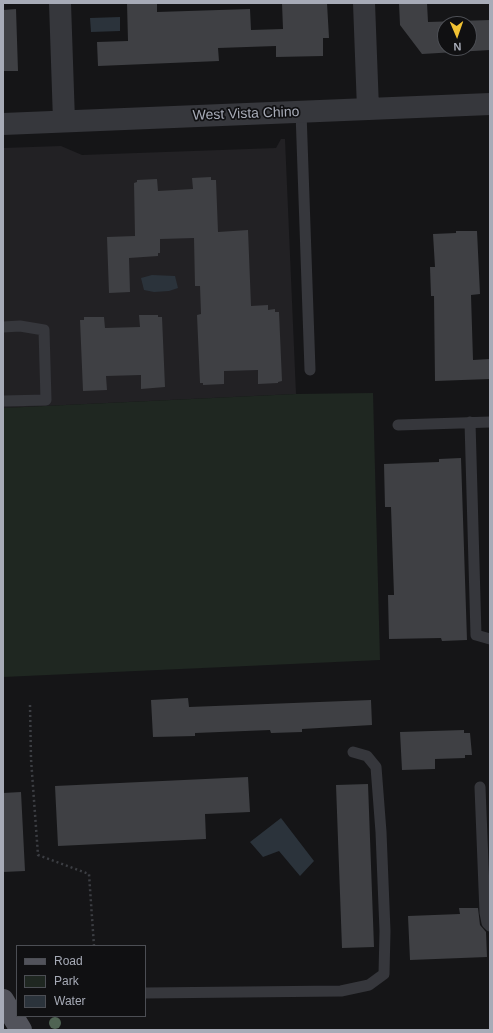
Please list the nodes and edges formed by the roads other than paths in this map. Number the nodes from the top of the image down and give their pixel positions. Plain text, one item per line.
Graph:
1 (60, 3) edge
2 (364, 3) edge
3 (490, 104) edge
4 (368, 109) junction
5 (301, 112) junction
6 (64, 121) junction
7 (3, 124) edge
8 (3, 327) edge
9 (310, 370) dead end
10 (3, 401) edge
11 (470, 422) junction
12 (490, 422) edge
13 (398, 425) dead end
14 (490, 639) edge
15 (354, 752) dead end
16 (480, 787) dead end
17 (490, 926) edge
18 (146, 993) edge
19 (8, 1001) edge
20 (21, 1030) edge

1 - 6 street
2 - 4 street
3 - 4 street, West Vista Chino
4 - 5 street, West Vista Chino
5 - 6 street, West Vista Chino
5 - 9 lane
6 - 7 street, West Vista Chino
8 - 10 lane
11 - 12 lane
11 - 13 lane
11 - 14 lane
15 - 18 lane
16 - 17 lane
19 - 20 main road

